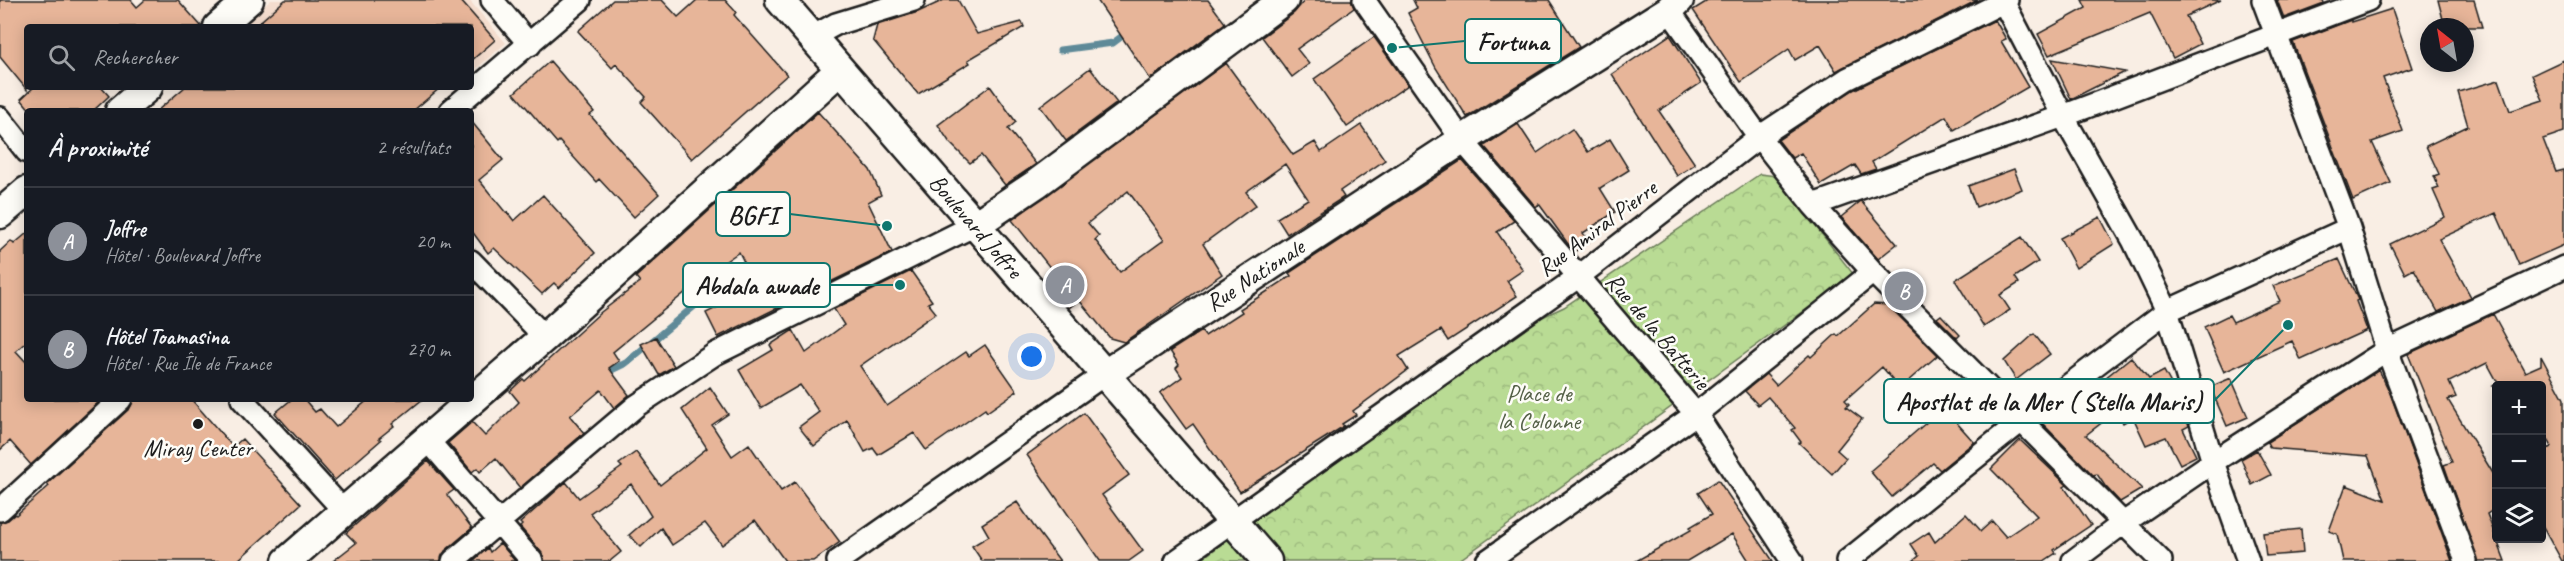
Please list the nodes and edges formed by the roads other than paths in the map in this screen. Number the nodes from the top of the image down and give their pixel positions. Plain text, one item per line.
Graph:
1 (249, 0) edge
2 (492, 0) edge
3 (580, 0) edge
4 (780, 0) edge
5 (914, 0) edge
6 (1284, 0) edge
7 (1364, 0) edge
8 (2263, 0) edge
9 (2368, 0) edge
10 (2005, 1) edge
11 (1674, 5) edge
12 (221, 24) edge
13 (2277, 33) junction
14 (812, 37) junction
15 (530, 45) junction
16 (840, 70) junction
17 (144, 90) edge
18 (124, 108) edge
19 (454, 108) edge
20 (2063, 116) junction
21 (0, 118) edge
22 (1759, 137) junction
23 (1462, 140) junction
24 (24, 148) edge
25 (24, 194) edge
26 (1813, 205) junction
27 (0, 214) edge
28 (975, 225) junction
29 (2349, 228) junction
30 (474, 264) edge
31 (2564, 267) edge
32 (1873, 272) junction
33 (1578, 277) junction
34 (2167, 311) junction
35 (545, 337) junction
36 (2386, 350) junction
37 (1105, 374) junction
38 (474, 397) edge
39 (118, 402) edge
40 (245, 402) edge
41 (468, 402) edge
42 (1696, 414) junction
43 (2020, 422) junction
44 (426, 438) junction
45 (2213, 462) junction
46 (0, 510) edge
47 (345, 512) junction
48 (1231, 520) junction
49 (499, 521) junction
50 (2122, 524) junction
51 (287, 561) edge
52 (453, 561) edge
53 (532, 561) edge
54 (838, 561) edge
55 (1176, 561) edge
56 (1267, 561) edge
57 (1487, 561) edge
58 (1792, 561) edge
59 (1847, 561) edge
60 (2073, 561) edge
61 (2161, 561) edge
62 (2248, 561) edge
63 (2466, 561) edge

1 - 12 street
2 - 15 street
3 - 15 street
4 - 14 street, Boulevard Joffre
5 - 14 street
6 - 28 street
7 - 23 street, Rue de la Batterie
8 - 13 street
9 - 13 street
10 - 20 street
10 - 22 street, Rue Amiral Pierre
11 - 22 street
11 - 23 street, Rue Nationale
13 - 20 street
13 - 29 street
14 - 16 street, Boulevard Joffre
15 - 19 street
16 - 28 street, Boulevard Joffre
16 - 35 street
17 - 18 street
20 - 26 street
20 - 34 street
21 - 24 street
22 - 26 street
22 - 33 street, Rue Amiral Pierre
23 - 33 street, Rue de la Batterie
23 - 37 street, Rue Nationale
25 - 27 street
26 - 32 street
28 - 37 street, Boulevard Joffre
28 - 49 street
29 - 34 street
29 - 36 street
30 - 35 street
31 - 36 street
32 - 42 street
32 - 43 street
33 - 42 street, Rue de la Batterie
33 - 48 street, Rue Amiral Pierre
34 - 43 street
34 - 45 street
35 - 38 street
36 - 45 street
36 - 63 street
37 - 48 street, Boulevard Joffre
37 - 54 street, Rue Nationale
39 - 46 street
40 - 47 street
41 - 44 street
42 - 57 street
42 - 58 street, Rue de la Batterie
43 - 50 street
43 - 59 street
44 - 47 street
44 - 49 street
45 - 50 street
45 - 62 street
47 - 51 street
48 - 55 street, Rue Amiral Pierre
48 - 56 street, Boulevard Joffre
49 - 52 street
49 - 53 street
50 - 60 street
50 - 61 street

